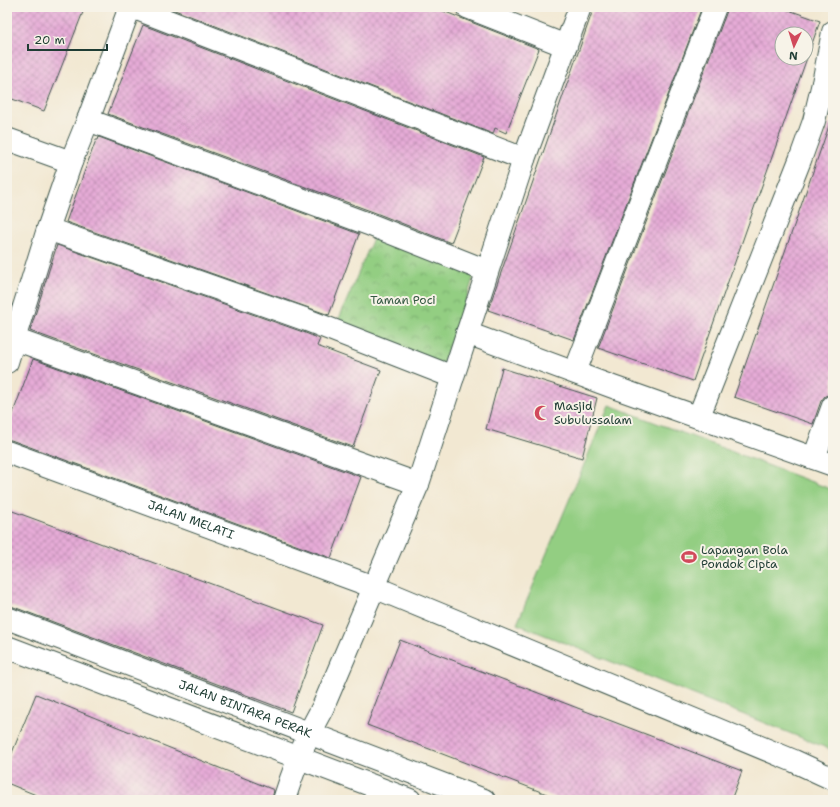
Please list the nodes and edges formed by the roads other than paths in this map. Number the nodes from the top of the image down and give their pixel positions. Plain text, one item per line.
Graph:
1 (131, 7) edge
2 (467, 7) edge
3 (580, 7) edge
4 (715, 7) edge
5 (833, 32) edge
6 (566, 46) junction
7 (88, 120) junction
8 (7, 139) edge
9 (524, 159) junction
10 (71, 162) junction
11 (48, 229) junction
12 (487, 271) junction
13 (467, 333) junction
14 (14, 339) junction
15 (7, 362) edge
16 (575, 372) junction
17 (454, 377) junction
18 (833, 406) edge
19 (699, 416) junction
20 (7, 452) edge
21 (824, 461) edge
22 (418, 484) junction
23 (374, 587) junction
24 (7, 618) edge
25 (7, 647) edge
26 (308, 733) junction
27 (299, 757) junction
28 (833, 779) edge
29 (284, 800) edge
30 (410, 800) edge
31 (484, 800) edge

1 - 7 street
1 - 9 street
2 - 6 street
3 - 6 street
4 - 16 street
5 - 19 street
6 - 9 street
7 - 10 street
7 - 12 street
8 - 10 street
9 - 12 street
10 - 11 street
11 - 14 street
11 - 17 street
12 - 13 street
13 - 16 street
13 - 17 street
14 - 15 street
14 - 22 street
16 - 19 street
17 - 22 street
18 - 21 street
19 - 21 street
20 - 23 street, JALAN MELATI
22 - 23 street
23 - 26 street
23 - 28 street, JALAN MELATI
24 - 26 street, JALAN BINTARA PERAK
25 - 27 street
26 - 27 street
26 - 31 street, JALAN BINTARA PERAK
27 - 29 street
27 - 30 street

